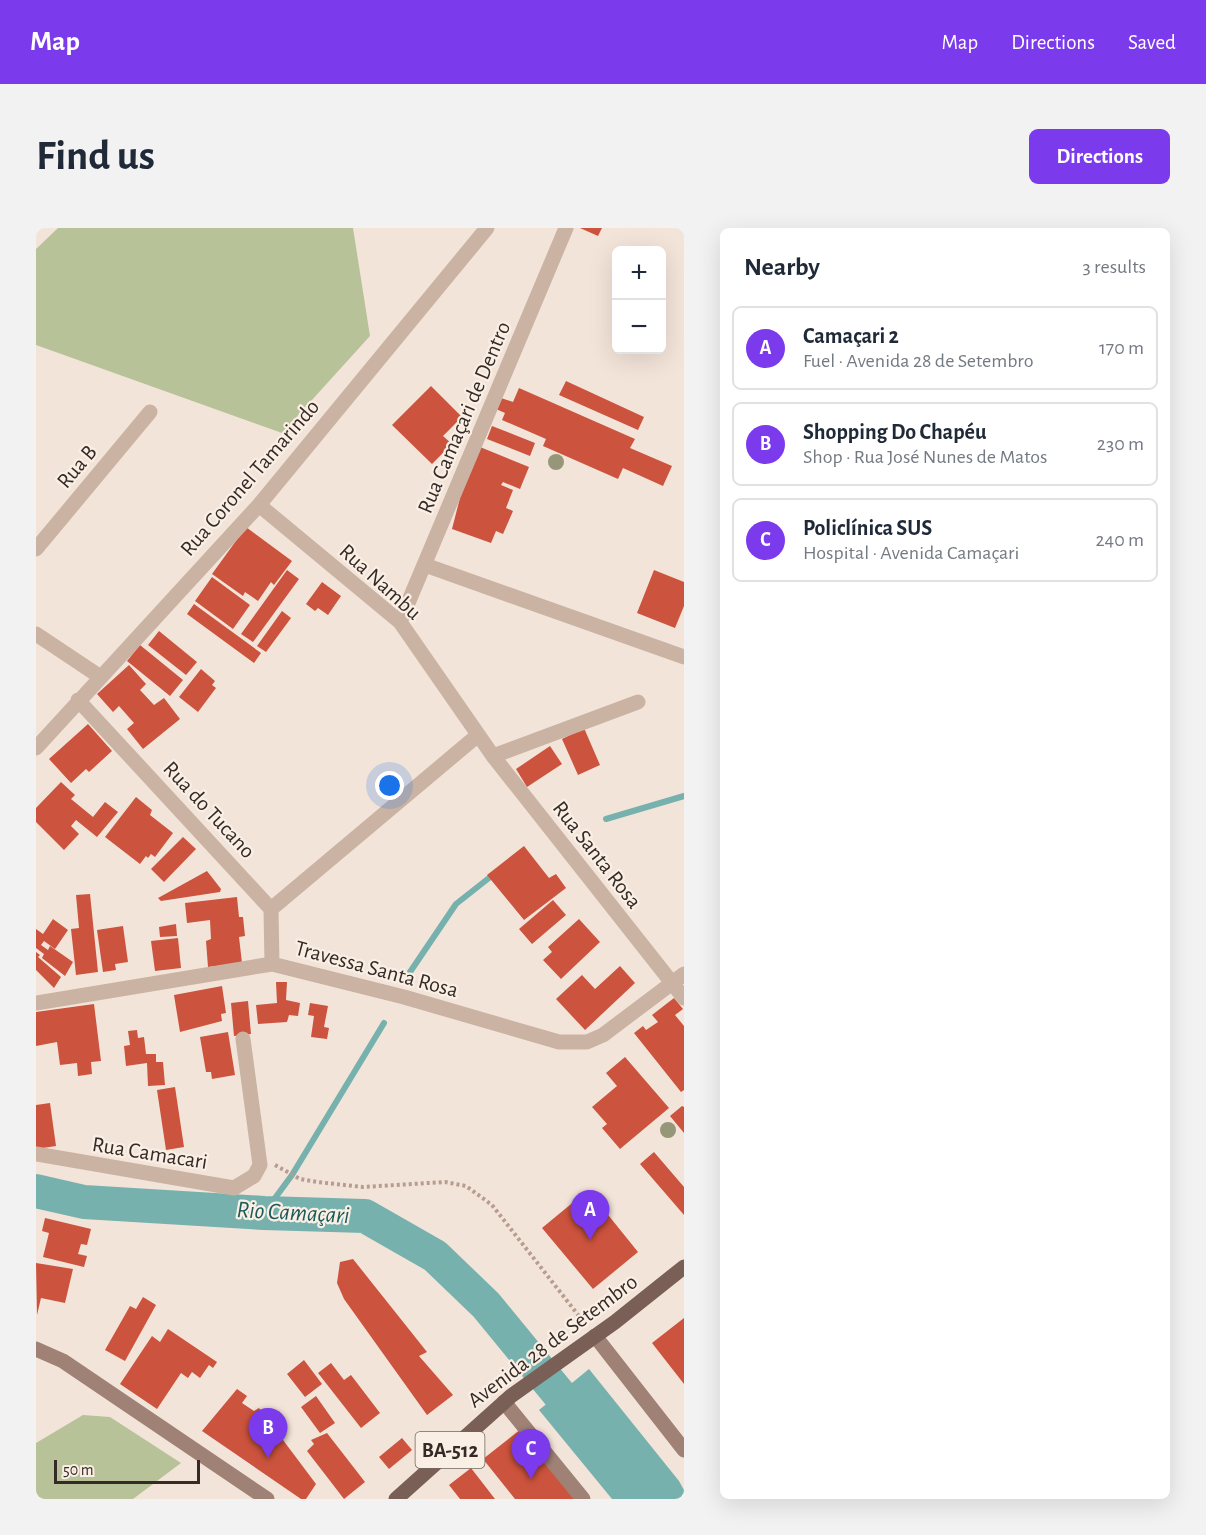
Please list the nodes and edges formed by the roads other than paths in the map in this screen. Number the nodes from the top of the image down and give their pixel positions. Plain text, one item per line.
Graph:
1 (487, 228) edge
2 (566, 228) edge
3 (150, 412) dead end
4 (259, 505) junction
5 (36, 549) edge
6 (425, 565) junction
7 (400, 622) junction
8 (36, 634) edge
9 (684, 657) edge
10 (99, 676) junction
11 (78, 700) junction
12 (638, 702) dead end
13 (478, 735) junction
14 (36, 748) edge
15 (493, 756) junction
16 (271, 909) junction
17 (272, 964) junction
18 (677, 979) edge
19 (684, 998) edge
20 (36, 1003) edge
21 (243, 1039) dead end
22 (36, 1154) edge
23 (684, 1267) edge
24 (595, 1336) junction
25 (36, 1349) edge
26 (504, 1402) junction
27 (684, 1450) edge
28 (267, 1499) edge
29 (396, 1499) edge
30 (584, 1499) edge

1 - 4 street, Rua Coronel Tamarindo
2 - 6 street, Rua Camaçari de Dentro
3 - 5 street, Rua B
4 - 7 street, Rua Nambu
4 - 10 street, Rua Coronel Tamarindo
6 - 7 street, Rua Camaçari de Dentro
6 - 9 street
7 - 13 street, Rua Nambu
8 - 10 street
10 - 11 street, Rua Coronel Tamarindo
11 - 14 street, Rua Coronel Tamarindo
11 - 16 street, Rua do Tucano
12 - 15 street
13 - 15 street, Rua Santa Rosa
13 - 16 street
15 - 18 street, Rua Santa Rosa
16 - 17 street
17 - 18 street, Travessa Santa Rosa
17 - 20 street, Travessa Santa Rosa
18 - 19 street, Rua Santa Rosa
21 - 22 street, Rua Camacari
23 - 24 main road, Avenida 28 de Setembro / BA-512
24 - 26 main road, Avenida 28 de Setembro / BA-512
24 - 27 street
25 - 28 street
26 - 29 main road, Avenida 28 de Setembro / BA-512
26 - 30 street

